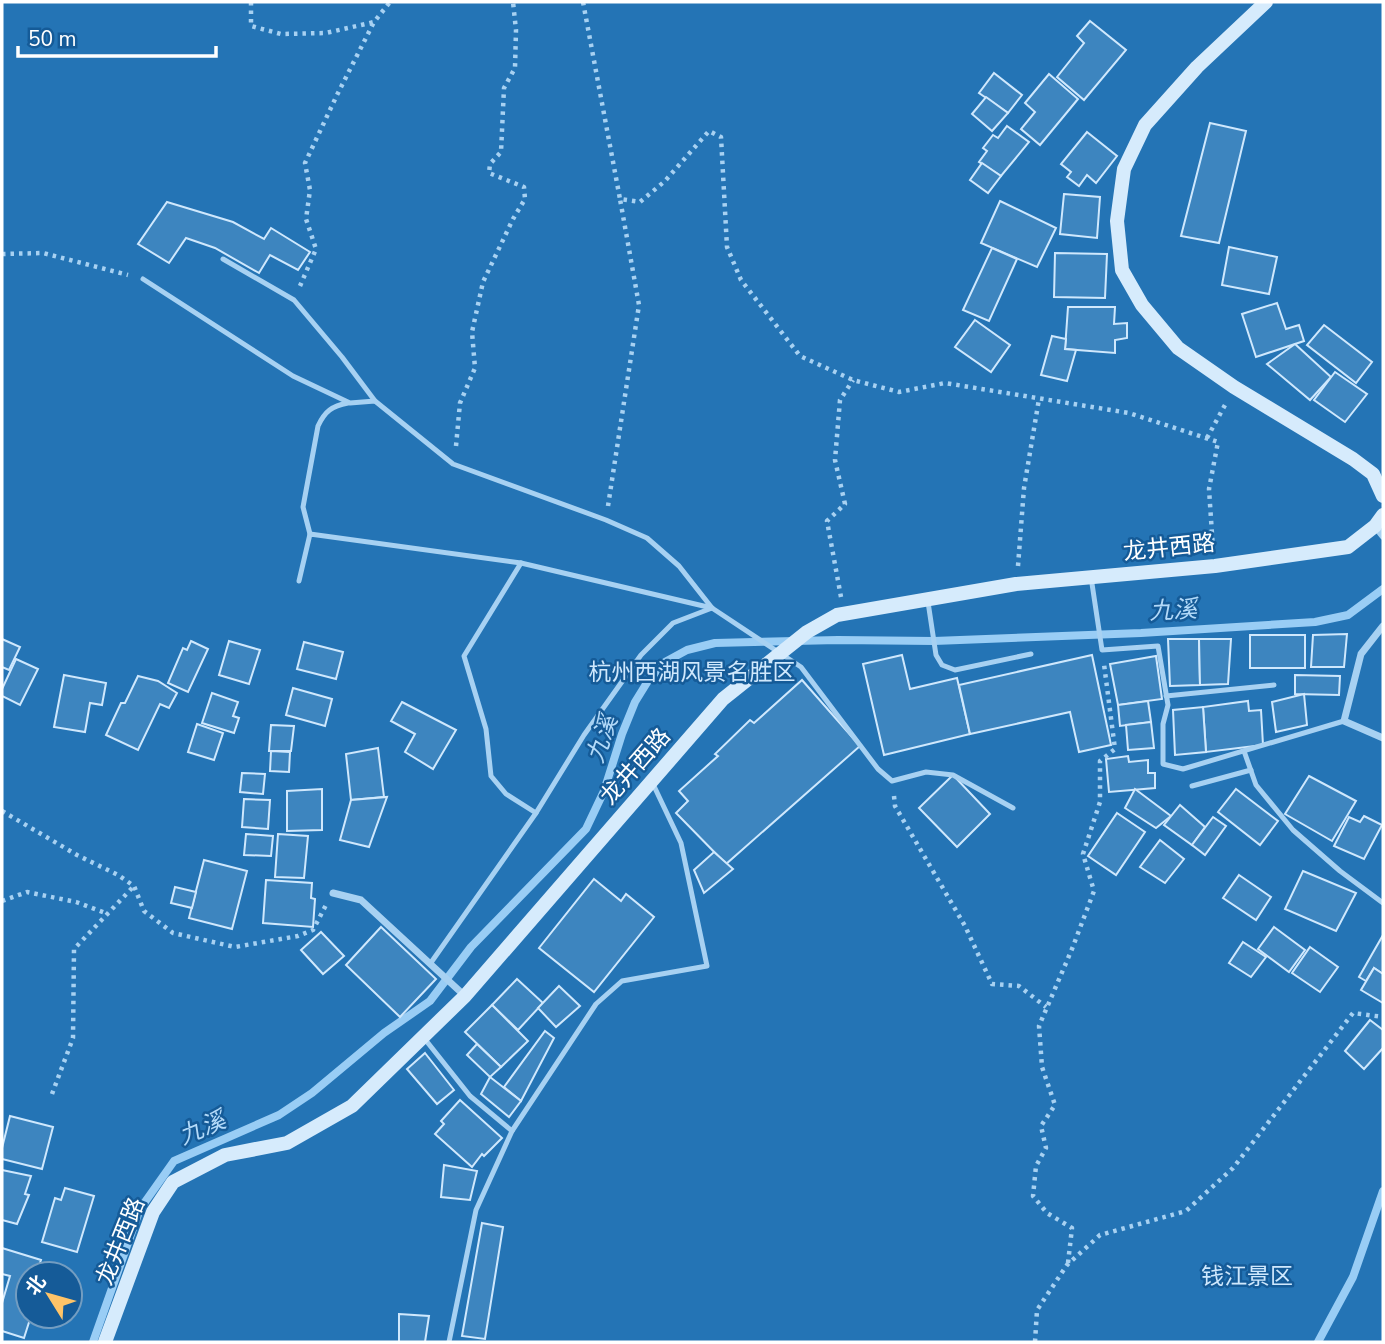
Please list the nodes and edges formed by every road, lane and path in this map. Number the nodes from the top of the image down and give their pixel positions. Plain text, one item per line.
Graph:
1 (251, 2) edge
2 (390, 2) edge
3 (513, 2) edge
4 (583, 2) edge
5 (1266, 2) edge
6 (374, 22) junction
7 (620, 199) junction
8 (2, 254) edge
9 (223, 259) dead end
10 (143, 279) joint
11 (294, 300) junction
12 (853, 380) junction
13 (1234, 387) junction
14 (1039, 399) junction
15 (375, 401) junction
16 (350, 403) junction
17 (1207, 438) junction
18 (453, 464) junction
19 (1383, 496) edge
20 (606, 520) junction
21 (1381, 525) edge
22 (310, 534) junction
23 (521, 564) junction
24 (1215, 566) junction
25 (1091, 577) junction
26 (299, 581) dead end
27 (1016, 584) junction
28 (928, 599) junction
29 (712, 608) junction
30 (844, 614) junction
31 (1383, 626) edge
32 (1102, 650) junction
33 (779, 654) junction
34 (1031, 654) dead end
35 (1274, 685) dead end
36 (1166, 696) junction
37 (1344, 721) junction
38 (1383, 738) edge
39 (1244, 751) junction
40 (1251, 770) junction
41 (652, 781) junction
42 (892, 781) junction
43 (1192, 786) dead end
44 (1013, 808) dead end
45 (2, 811) edge
46 (536, 813) junction
47 (134, 886) junction
48 (333, 893) joint
49 (2, 901) edge
50 (1383, 903) edge
51 (108, 914) junction
52 (430, 964) junction
53 (465, 996) junction
54 (1046, 1007) junction
55 (1383, 1017) edge
56 (424, 1038) junction
57 (52, 1094) dead end
58 (512, 1131) junction
59 (1068, 1263) junction
60 (106, 1342) edge
61 (449, 1342) edge
62 (1035, 1342) edge

1 - 6 path
2 - 6 path
3 - 18 path
4 - 7 path
5 - 13 street
6 - 11 path
7 - 12 path
7 - 20 path
8 - 10 path
9 - 11 lane
10 - 16 lane
11 - 15 lane
12 - 14 path
12 - 30 path
13 - 17 path
13 - 19 street
14 - 17 path
14 - 27 path
15 - 16 lane
15 - 18 lane
16 - 22 lane
17 - 24 path
18 - 20 lane
20 - 29 lane
21 - 24 street, 龙井西路
22 - 23 lane
22 - 26 lane
23 - 29 lane
23 - 46 lane
24 - 25 street, 龙井西路
25 - 27 street, 龙井西路
25 - 32 lane
27 - 28 street, 龙井西路
28 - 30 street, 龙井西路
28 - 34 lane
29 - 33 lane
29 - 46 lane
30 - 33 street, 龙井西路
31 - 37 street
32 - 36 lane
32 - 54 path
33 - 41 street, 龙井西路
33 - 42 lane
35 - 36 lane
36 - 39 lane
37 - 38 street
37 - 39 lane
39 - 40 lane
40 - 43 lane
40 - 50 lane
41 - 53 street, 龙井西路
41 - 58 lane
42 - 44 lane
42 - 54 path
45 - 47 path
46 - 52 lane
47 - 48 path
47 - 51 path
48 - 52 street
49 - 51 path
51 - 57 path
52 - 53 street
53 - 56 street, 龙井西路
54 - 59 path
55 - 59 path
56 - 58 lane
56 - 60 street, 龙井西路
58 - 61 lane
59 - 62 path

